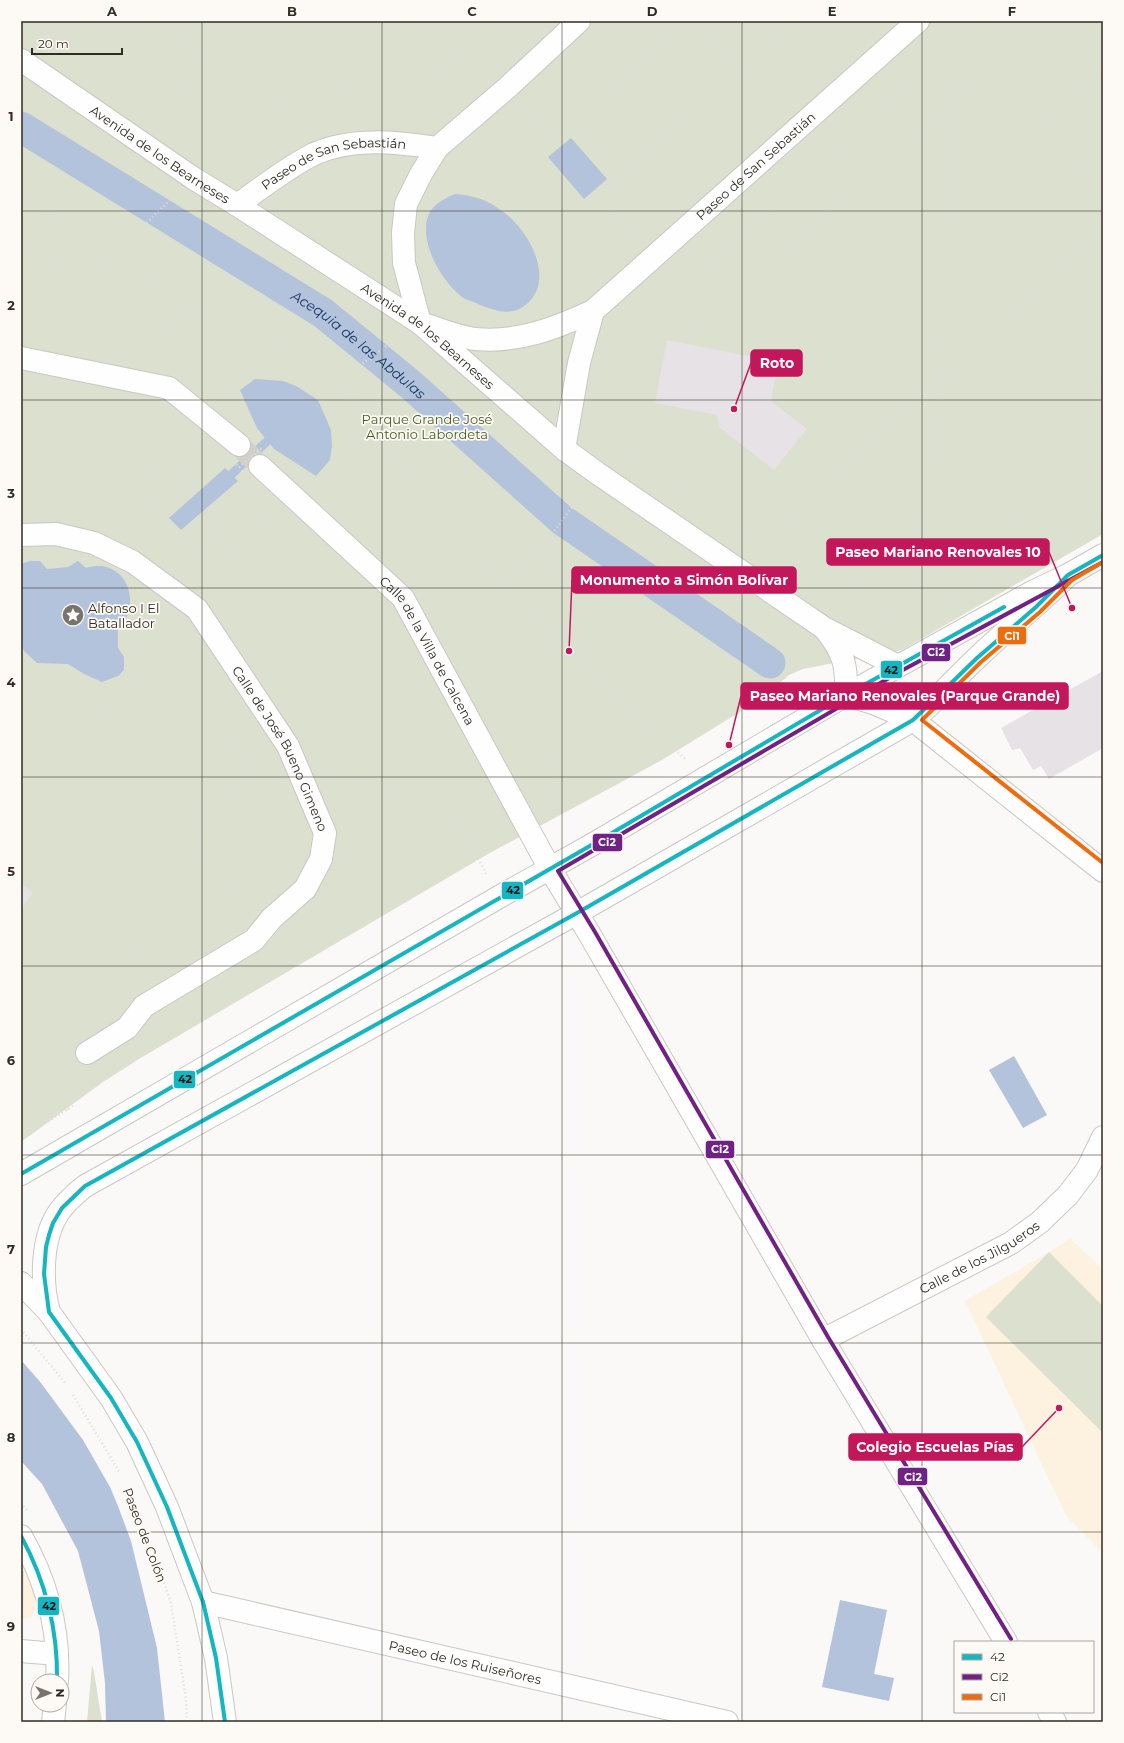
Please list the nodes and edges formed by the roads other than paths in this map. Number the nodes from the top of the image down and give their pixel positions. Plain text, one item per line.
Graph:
1 (579, 21) edge
2 (918, 21) edge
3 (21, 60) edge
4 (437, 148) junction
5 (238, 205) junction
6 (593, 311) junction
7 (420, 323) junction
8 (21, 358) edge
9 (240, 445) tunnel mouth
10 (564, 449) junction
11 (257, 466) tunnel mouth
12 (21, 535) edge
13 (1103, 555) edge
14 (1068, 575) junction
15 (824, 628) junction
16 (898, 666) junction
17 (846, 695) junction
18 (913, 720) junction
19 (550, 869) junction
20 (1103, 871) edge
21 (577, 913) junction
22 (87, 1053) dead end
23 (1103, 1137) edge
24 (21, 1174) edge
25 (21, 1283) edge
26 (49, 1312) junction
27 (823, 1340) junction
28 (21, 1536) edge
29 (203, 1602) junction
30 (1005, 1641) edge
31 (21, 1651) edge
32 (57, 1654) junction
33 (57, 1673) edge
34 (1050, 1713) edge
35 (225, 1722) edge
36 (727, 1722) edge
37 (1055, 1722) edge

1 - 4 street, Paseo de San Sebastián
2 - 6 street, Paseo de San Sebastián
3 - 5 street, Avenida de los Bearneses
4 - 5 street, Paseo de San Sebastián
4 - 7 street, Paseo de San Sebastián
5 - 7 street, Avenida de los Bearneses
6 - 7 street, Paseo de San Sebastián
6 - 10 street
7 - 10 street, Avenida de los Bearneses
8 - 9 street
10 - 15 street, Avenida de los Bearneses
11 - 19 street, Calle de la Villa de Calcena
12 - 22 street, Calle de José Bueno Gimeno
13 - 14 street
14 - 16 street
14 - 18 street
15 - 16 street, Avenida de los Bearneses
15 - 17 street, Avenida de los Bearneses
16 - 17 street
17 - 18 street
17 - 19 street
18 - 20 street
18 - 21 street
19 - 21 street, Calle de la Villa de Calcena
19 - 24 street
21 - 26 street
21 - 27 street, Calle de la Villa de Calcena
23 - 27 street, Calle de los Jilgueros
25 - 26 street
26 - 29 street
27 - 30 street, Calle de la Villa de Calcena
28 - 32 street
29 - 35 street
29 - 36 street, Paseo de los Ruiseñores
31 - 32 street
32 - 33 street
34 - 37 street

